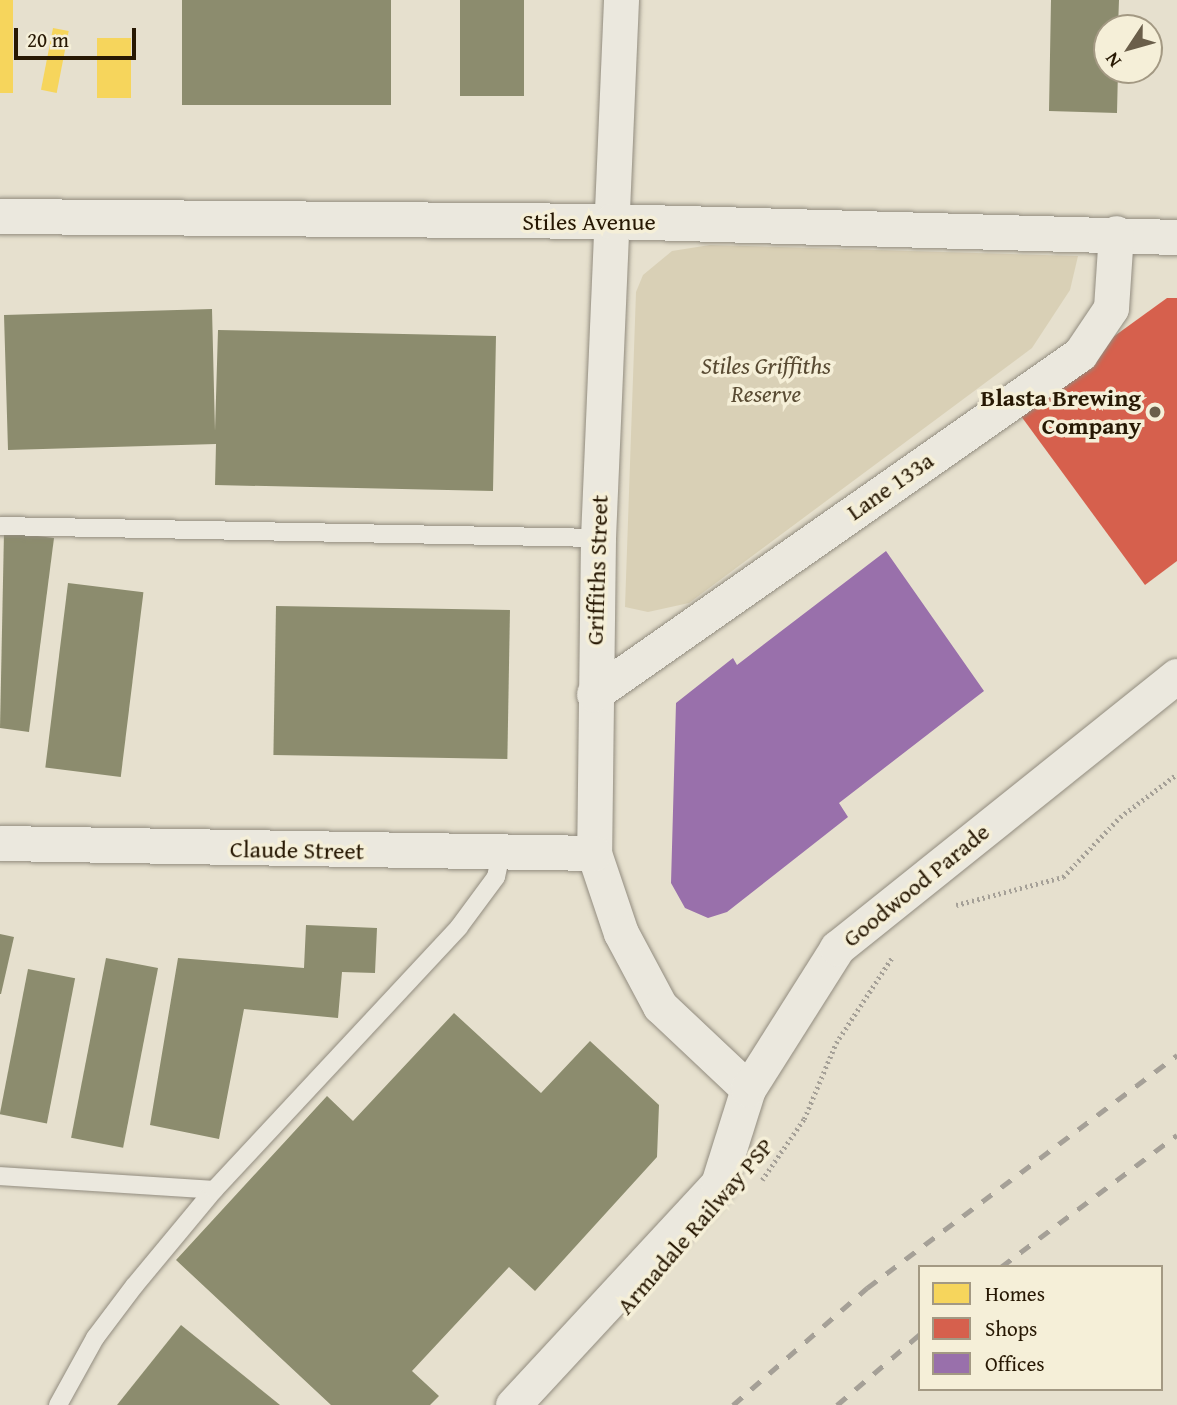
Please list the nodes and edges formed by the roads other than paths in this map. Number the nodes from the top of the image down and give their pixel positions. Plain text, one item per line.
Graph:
1 (621, 0) edge
2 (0, 216) edge
3 (611, 221) junction
4 (1116, 233) junction
5 (1177, 237) edge
6 (0, 526) edge
7 (598, 538) junction
8 (1177, 677) edge
9 (594, 694) junction
10 (0, 843) edge
11 (594, 853) junction
12 (501, 854) junction
13 (748, 1089) junction
14 (0, 1176) edge
15 (214, 1190) junction
16 (58, 1405) edge
17 (513, 1405) edge

1 - 3 street, Griffiths Street
2 - 3 street, Stiles Avenue
3 - 4 street, Stiles Avenue
3 - 7 street, Griffiths Street
4 - 5 street, Stiles Avenue
4 - 9 street, Lane 133a
6 - 7 lane
7 - 9 street, Griffiths Street
8 - 13 street, Goodwood Parade
9 - 11 street, Griffiths Street
10 - 12 street, Claude Street
11 - 12 street, Claude Street
11 - 13 street, Griffiths Street
12 - 15 lane
13 - 17 street, Goodwood Parade
14 - 15 lane
15 - 16 lane

